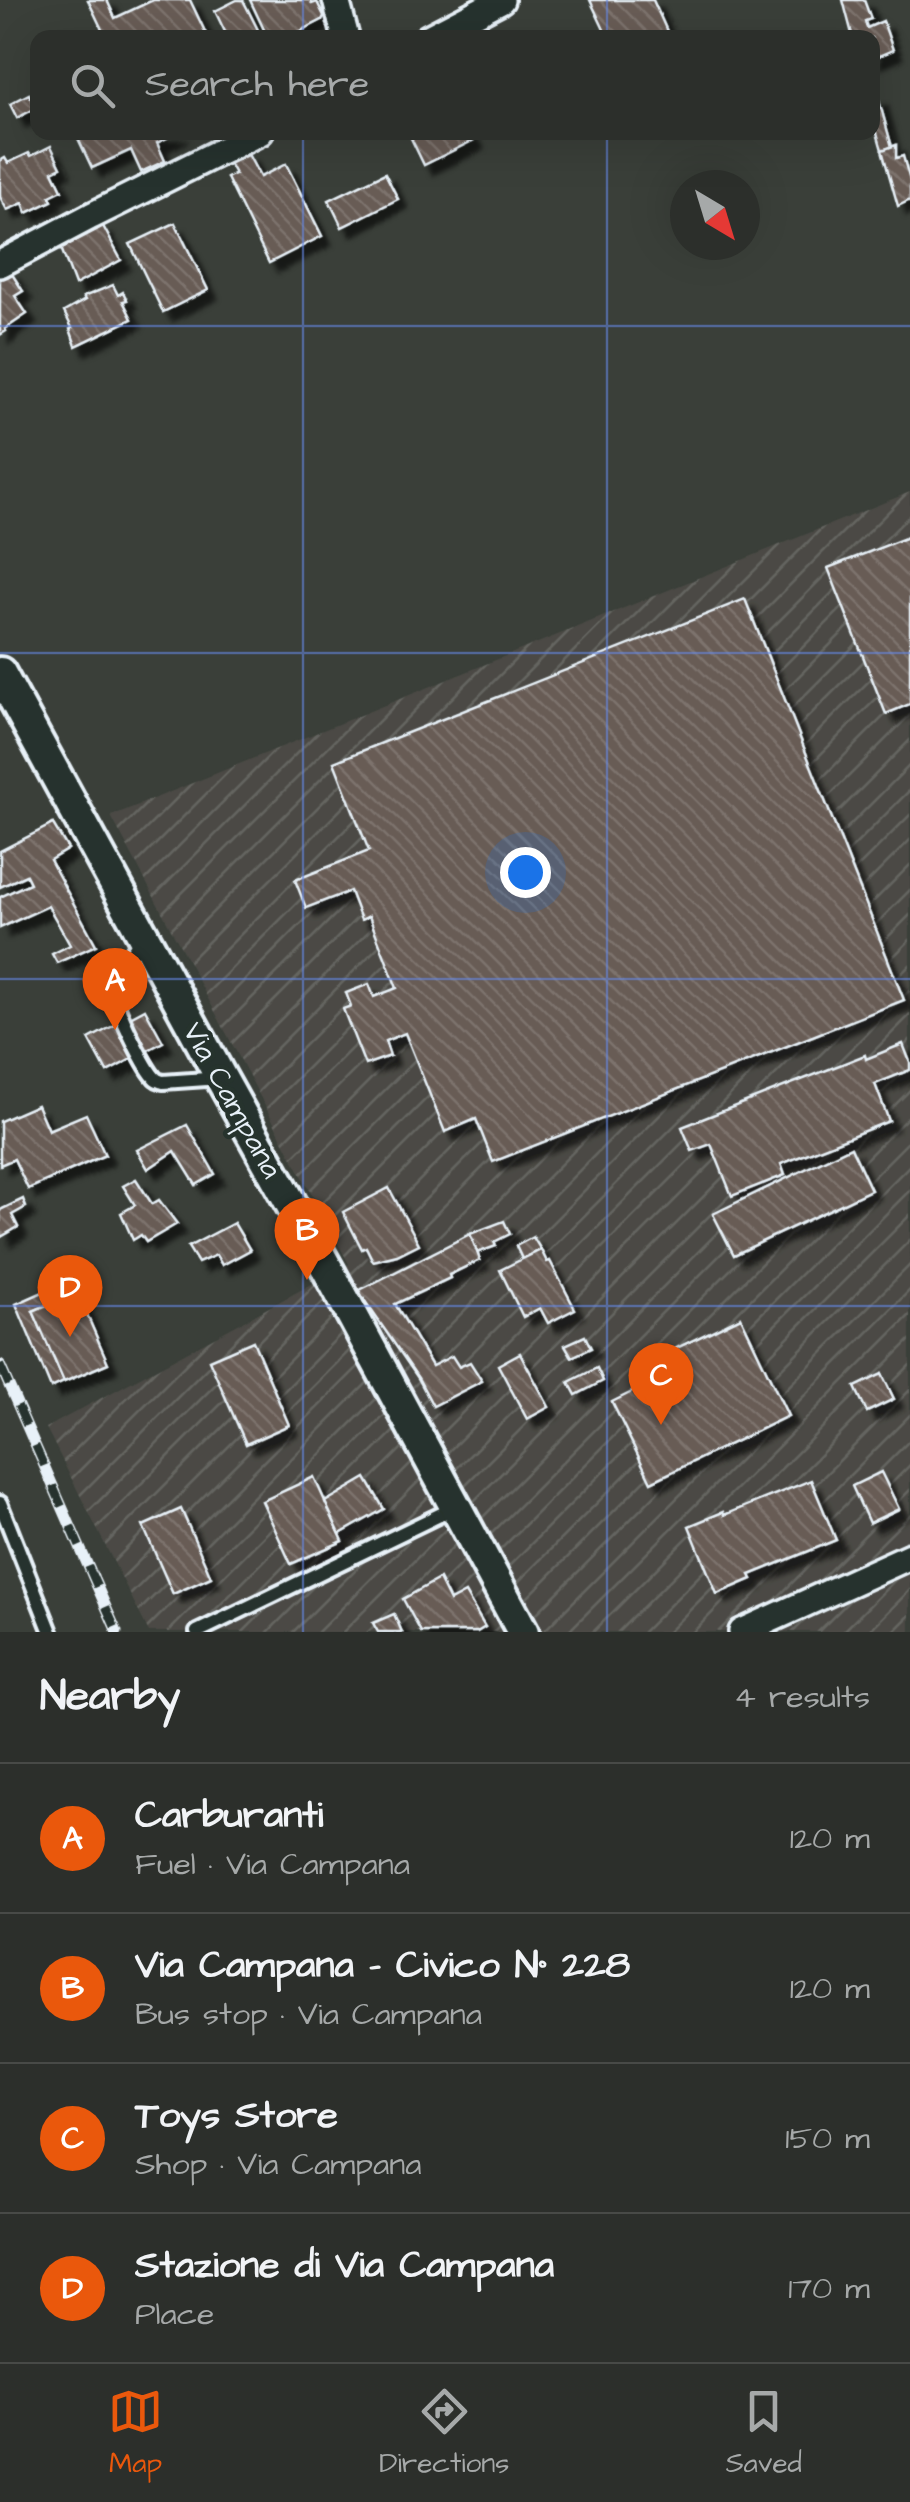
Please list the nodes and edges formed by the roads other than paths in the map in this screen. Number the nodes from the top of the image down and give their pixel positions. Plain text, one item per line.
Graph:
1 (336, 0) edge
2 (501, 0) edge
3 (344, 30) edge
4 (443, 30) edge
5 (244, 140) edge
6 (0, 264) edge
7 (0, 673) edge
8 (143, 936) junction
9 (220, 1078) junction
10 (0, 1504) edge
11 (456, 1507) junction
12 (910, 1556) edge
13 (52, 1632) edge
14 (197, 1632) edge
15 (523, 1632) edge
16 (742, 1632) edge

1 - 3 street
2 - 4 street
5 - 6 street
7 - 8 street, Via Campana
8 - 9 street, Via Campana
8 - 9 lane
9 - 11 street, Via Campana
10 - 13 lane
11 - 14 lane
11 - 15 street, Via Campana
12 - 16 street

